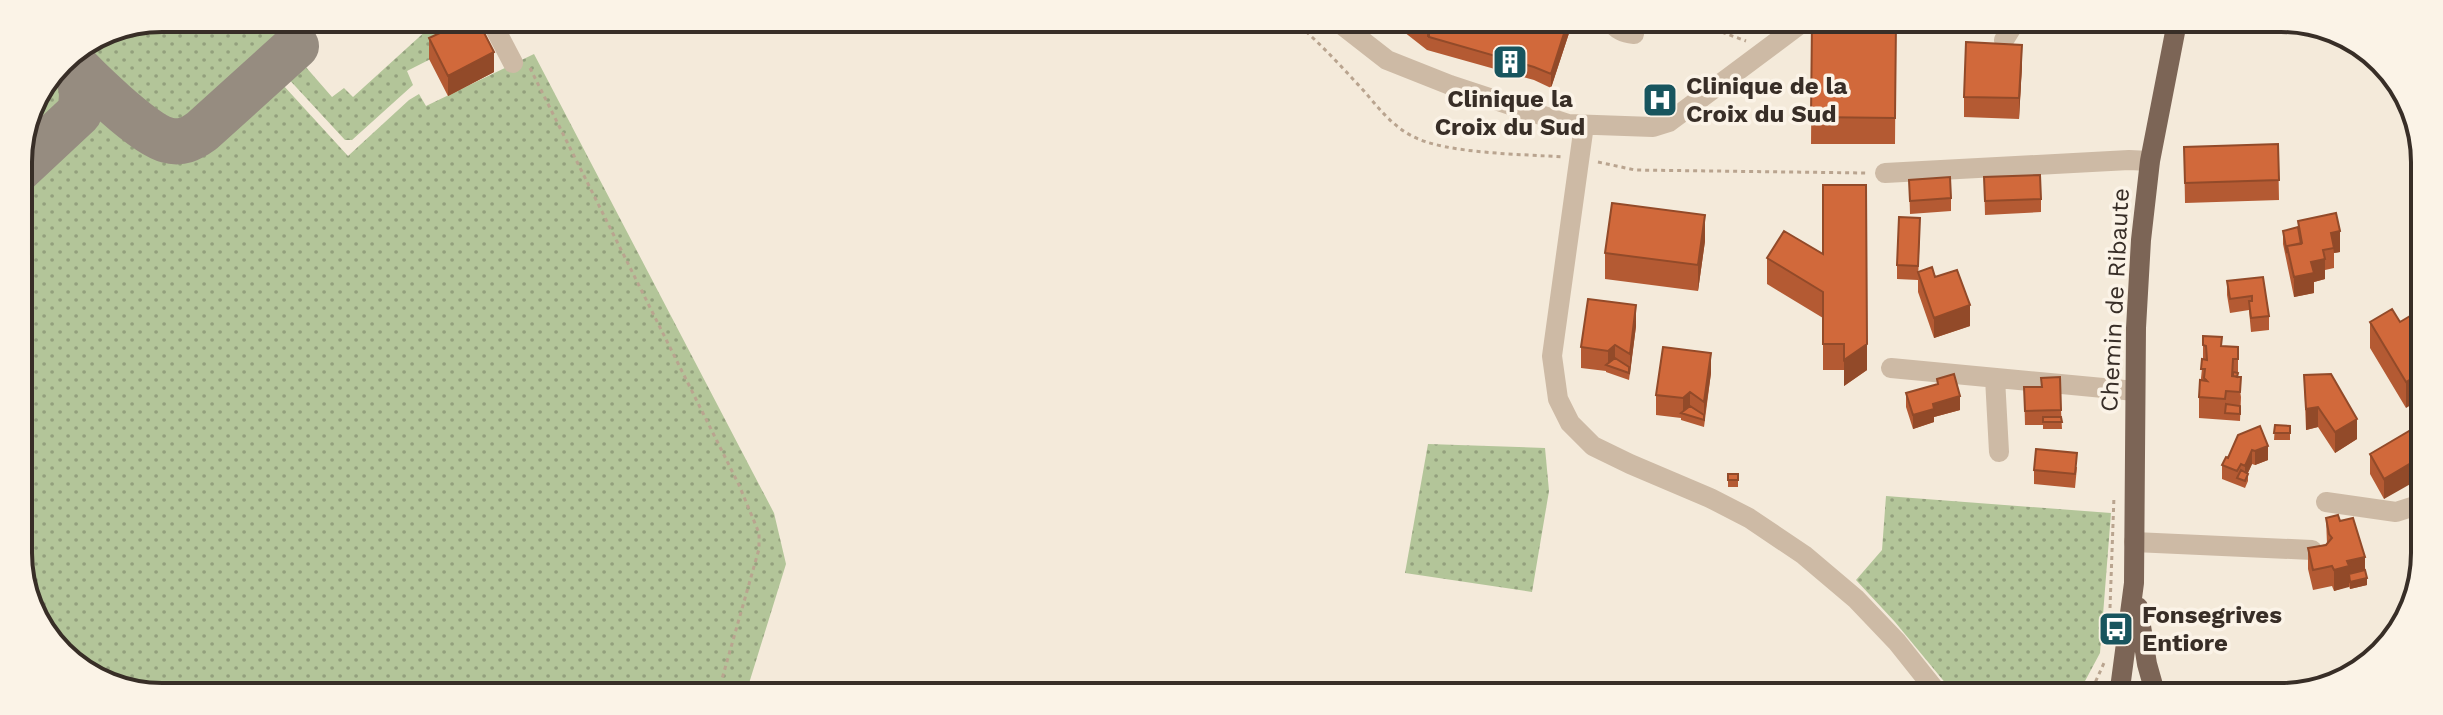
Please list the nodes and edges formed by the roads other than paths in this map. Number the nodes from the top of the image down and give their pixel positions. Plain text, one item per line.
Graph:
1 (499, 32) edge
2 (1351, 32) edge
3 (1622, 32) edge
4 (1790, 32) edge
5 (2175, 32) edge
6 (1634, 34) dead end
7 (519, 60) road end
8 (1584, 125) junction
9 (2150, 161) junction
10 (1885, 173) dead end
11 (1891, 368) dead end
12 (1995, 378) junction
13 (2135, 391) junction
14 (1999, 452) dead end
15 (2326, 502) dead end
16 (2411, 507) edge
17 (2134, 542) junction
18 (2312, 550) edge
19 (2134, 583) junction
20 (1930, 683) edge
21 (2122, 683) edge
22 (2152, 683) edge

1 - 7 street
2 - 8 street
3 - 6 street
4 - 8 street
5 - 9 main road, Chemin de Ribaute
8 - 20 street
9 - 10 street
9 - 13 main road, Chemin de Ribaute
11 - 12 street
12 - 13 street
12 - 14 street
13 - 17 main road, Chemin de Ribaute
15 - 16 street
17 - 18 street
17 - 19 main road, Chemin de Ribaute
19 - 21 main road, Chemin de Ribaute
19 - 22 main road, Chemin de Ribaute

